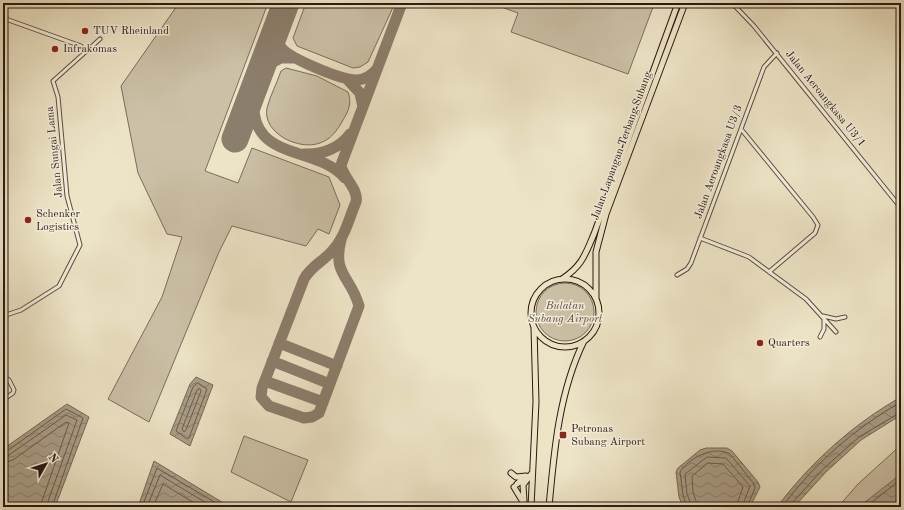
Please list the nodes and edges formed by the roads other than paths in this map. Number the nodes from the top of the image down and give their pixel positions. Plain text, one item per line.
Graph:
1 (678, 3) edge
2 (685, 3) edge
3 (732, 3) edge
4 (3, 18) edge
5 (100, 39) dead end
6 (81, 46) dead end
7 (777, 54) junction
8 (741, 129) junction
9 (901, 208) edge
10 (700, 238) junction
11 (769, 272) junction
12 (677, 275) dead end
13 (562, 279) junction
14 (596, 299) junction
15 (3, 316) edge
16 (823, 316) junction
17 (845, 317) dead end
18 (534, 327) junction
19 (836, 332) dead end
20 (820, 337) dead end
21 (584, 341) junction
22 (3, 376) edge
23 (3, 400) edge
24 (511, 473) dead end
25 (530, 473) junction
26 (524, 501) junction
27 (526, 507) edge
28 (531, 507) edge
29 (549, 507) edge

1 - 13 main road, Jalan Lapangan Terbang Subang
2 - 14 main road, Jalan Lapangan Terbang Subang
3 - 7 street, Jalan Aeroangkasa U3/1
4 - 6 street
5 - 15 street, Jalan Sungai Lama
7 - 8 street, Jalan Aeroangkasa U3/3
7 - 9 street, Jalan Aeroangkasa U3/1
8 - 10 street, Jalan Aeroangkasa U3/3
8 - 11 street
10 - 11 street
10 - 12 street, Jalan Aeroangkasa U3/3
11 - 16 street
13 - 14 main road
13 - 18 main road
14 - 21 main road
16 - 17 street
16 - 19 street
16 - 20 street
18 - 21 main road
18 - 25 main road
21 - 29 main road
22 - 23 street
24 - 25 main road
25 - 26 main road
25 - 26 main road
25 - 28 main road
26 - 27 main road

